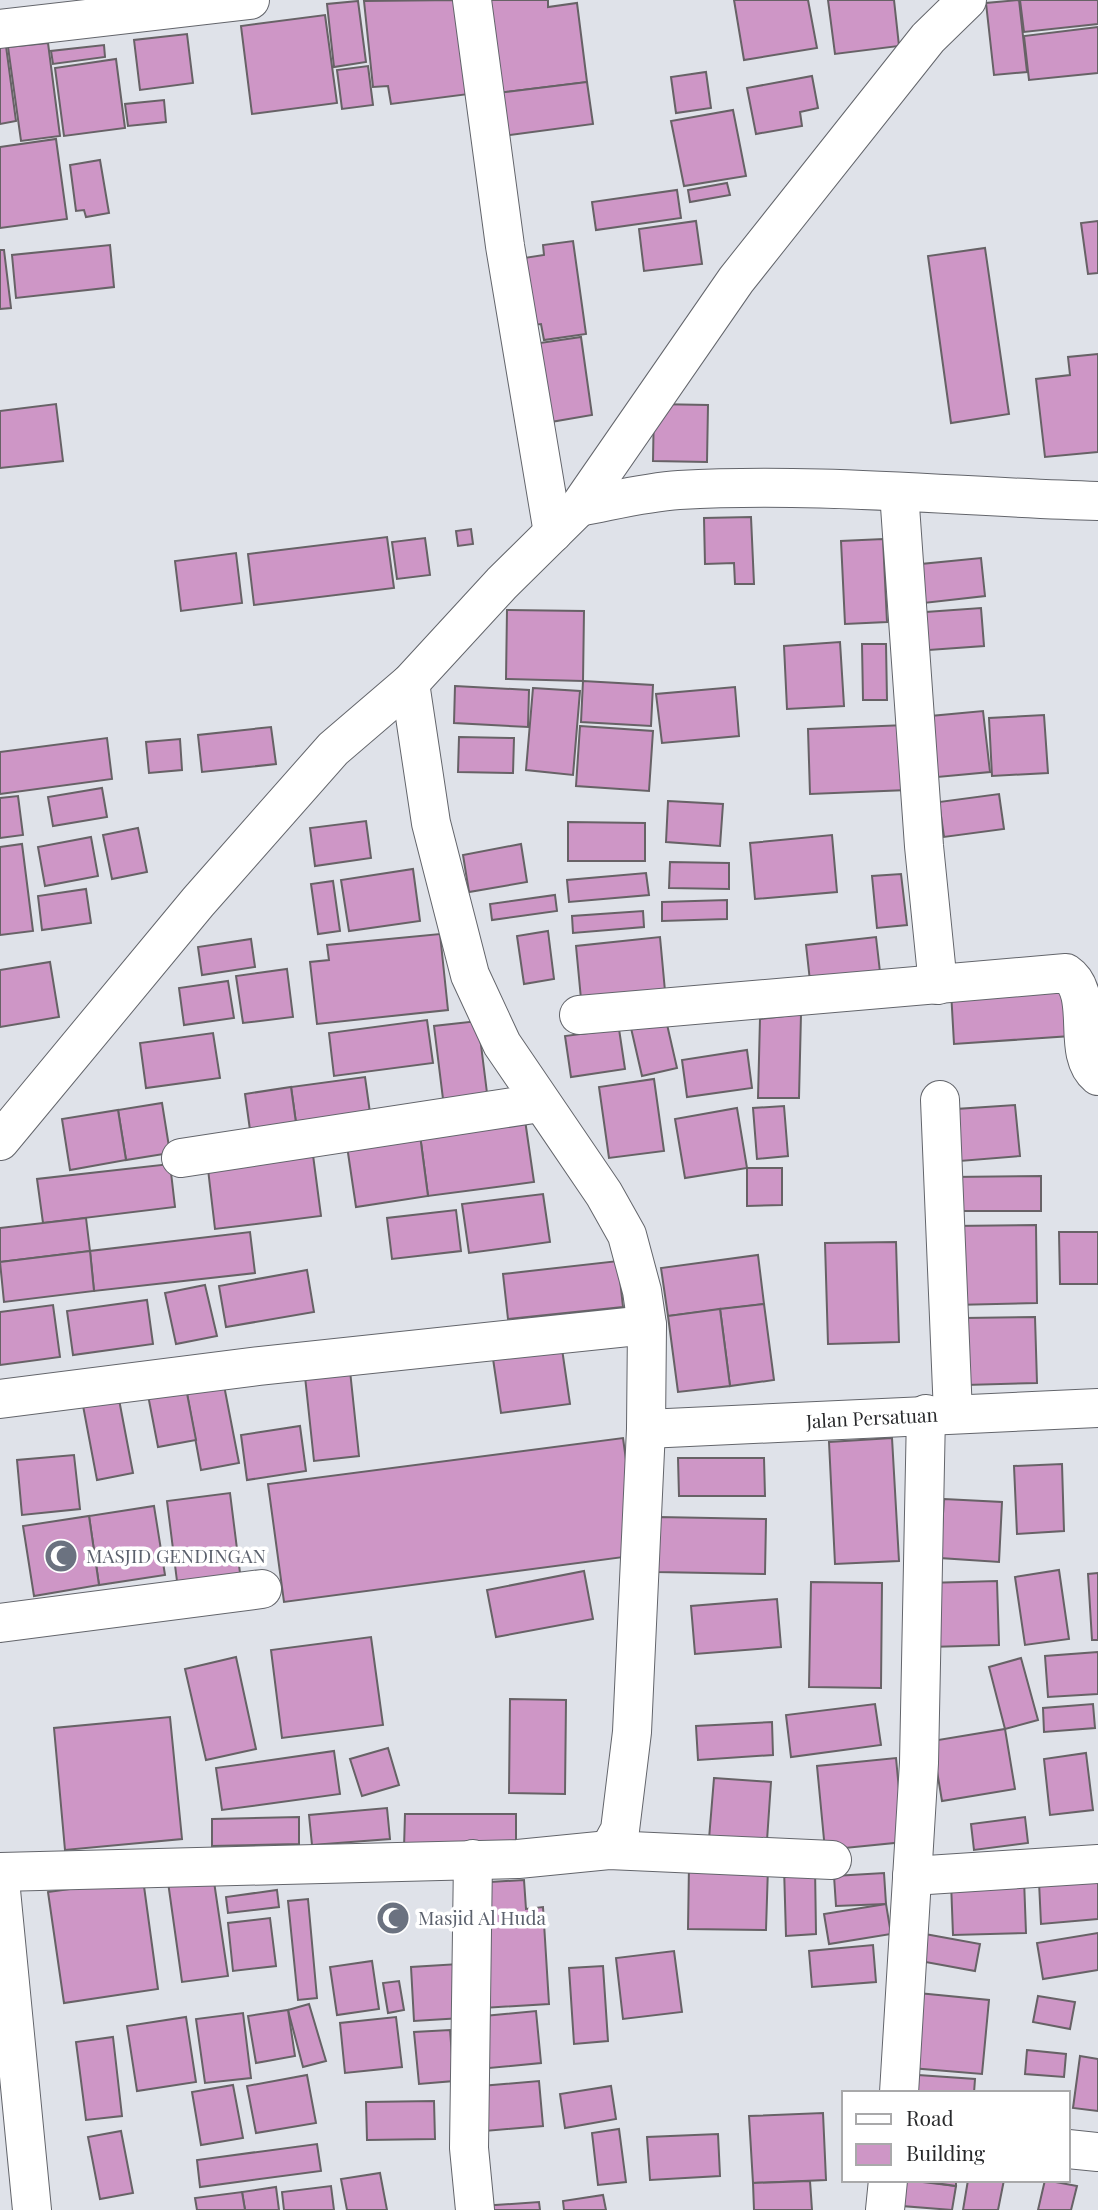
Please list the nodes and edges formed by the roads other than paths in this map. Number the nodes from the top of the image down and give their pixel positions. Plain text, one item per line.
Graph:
1 (250, 0) edge
2 (472, 0) edge
3 (967, 0) edge
4 (0, 29) edge
5 (899, 492) junction
6 (1098, 501) edge
7 (566, 520) junction
8 (410, 683) junction
9 (938, 985) junction
10 (579, 1015) dead end
11 (1098, 1076) edge
12 (940, 1100) dead end
13 (540, 1104) junction
14 (0, 1141) edge
15 (181, 1158) dead end
16 (647, 1325) junction
17 (0, 1399) edge
18 (1098, 1408) edge
19 (939, 1414) junction
20 (646, 1429) junction
21 (262, 1589) dead end
22 (0, 1623) edge
23 (609, 1850) junction
24 (473, 1859) junction
25 (832, 1860) dead end
26 (1098, 1864) edge
27 (0, 1872) edge
28 (912, 1876) junction
29 (0, 1880) edge
30 (5, 1981) edge
31 (900, 2091) edge
32 (1070, 2149) edge
33 (1098, 2152) edge
34 (888, 2182) edge
35 (32, 2210) edge
36 (475, 2210) edge
37 (885, 2210) edge

1 - 4 street
2 - 7 street
3 - 7 street
5 - 6 street
5 - 7 street
5 - 9 street
7 - 8 street
8 - 13 street
8 - 14 street
9 - 10 street
9 - 11 street
12 - 19 street
13 - 15 street
13 - 16 street
16 - 17 street
16 - 20 street
18 - 19 street, Jalan Persatuan
19 - 20 street, Jalan Persatuan
19 - 28 street
20 - 23 street
21 - 22 street
23 - 24 street
23 - 25 street
24 - 27 street
24 - 36 street
26 - 28 street
28 - 31 street
29 - 30 street
30 - 35 street
32 - 33 street
34 - 37 street

